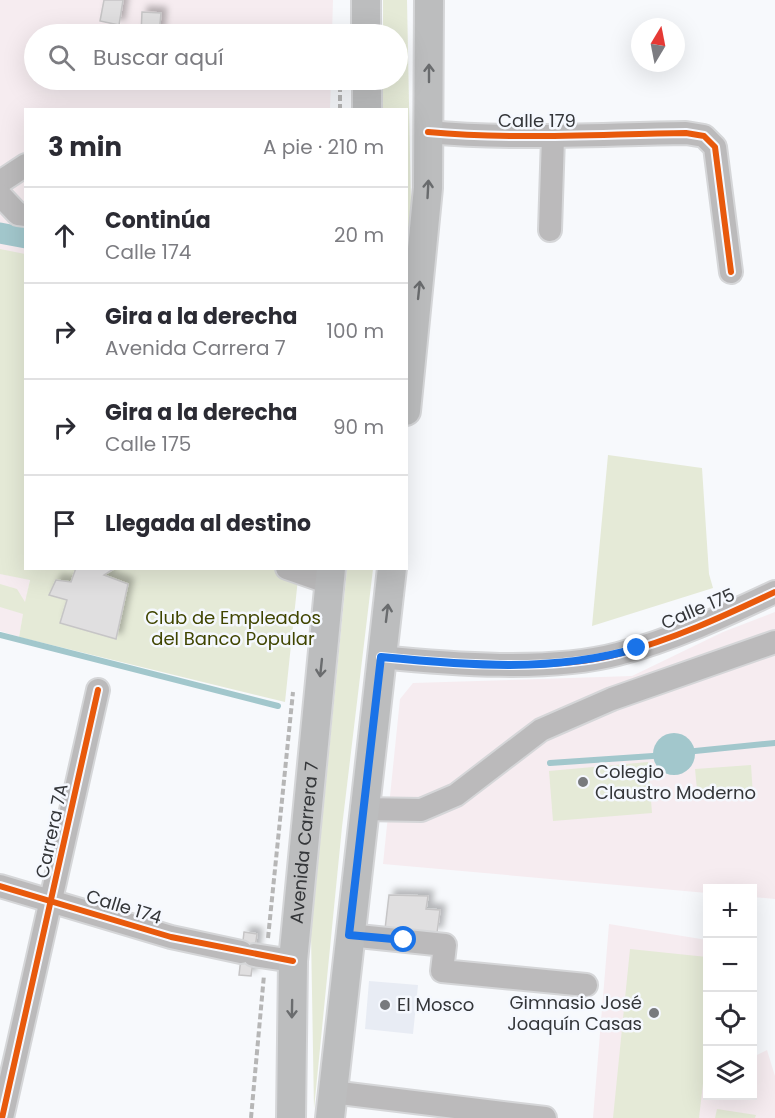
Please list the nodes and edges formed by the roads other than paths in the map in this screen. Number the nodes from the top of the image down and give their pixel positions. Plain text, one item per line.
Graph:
1 (366, 0) edge
2 (429, 0) edge
3 (366, 24) edge
4 (367, 90) edge
5 (367, 108) edge
6 (428, 132) junction
7 (553, 137) junction
8 (24, 166) edge
9 (0, 182) edge
10 (0, 195) edge
11 (24, 215) edge
12 (550, 230) dead end
13 (731, 272) dead end
14 (408, 391) edge
15 (298, 570) edge
16 (392, 570) edge
17 (331, 576) edge
18 (775, 592) edge
19 (775, 642) edge
20 (381, 657) junction
21 (98, 690) dead end
22 (362, 809) junction
23 (0, 886) edge
24 (52, 901) junction
25 (349, 935) junction
26 (293, 961) junction
27 (586, 985) dead end
28 (331, 1105) edge
29 (2, 1118) edge
30 (291, 1118) edge
31 (545, 1118) edge

1 - 3 main road
6 -> 2 main road
4 - 5 main road
6 - 7 street, Calle 179
14 -> 6 main road
7 - 12 street
7 - 13 street, Calle 179
8 - 9 street
10 - 11 street
15 - 17 street
20 -> 16 main road
17 -> 26 main road, Avenida Carrera 7
18 - 20 street, Calle 175
19 - 22 street
20 - 22 main road
21 - 24 street, Carrera 7A
22 - 25 main road
23 - 24 street, Calle 174
24 - 26 street, Calle 174
24 - 29 street, Carrera 7A
25 - 27 street
25 - 28 main road
26 -> 30 main road, Avenida Carrera 7
28 - 31 street

